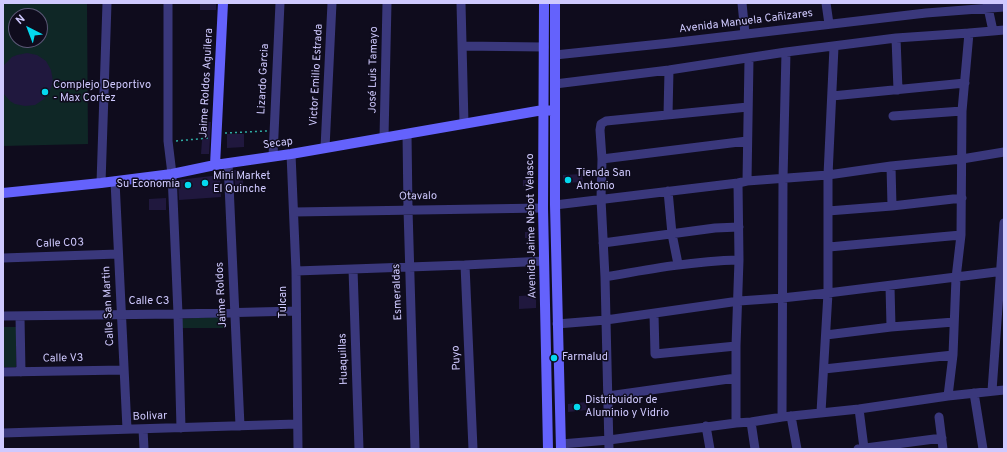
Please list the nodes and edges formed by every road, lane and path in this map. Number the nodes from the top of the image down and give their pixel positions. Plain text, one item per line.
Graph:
1 (107, 3) edge
2 (168, 3) edge
3 (223, 3) edge
4 (280, 3) edge
5 (332, 3) edge
6 (387, 3) edge
7 (461, 3) edge
8 (544, 3) edge
9 (555, 3) edge
10 (742, 3) edge
11 (826, 3) edge
12 (988, 6) edge
13 (1004, 8) edge
14 (829, 24) junction
15 (1004, 30) edge
16 (993, 31) junction
17 (969, 33) junction
18 (745, 34) junction
19 (896, 38) junction
20 (462, 46) junction
21 (544, 47) junction
22 (834, 47) junction
23 (786, 52) junction
24 (555, 55) junction
25 (749, 59) junction
26 (544, 66) junction
27 (555, 66) junction
28 (669, 70) junction
29 (965, 83) junction
30 (555, 84) junction
31 (898, 90) junction
32 (832, 96) junction
33 (748, 107) junction
34 (543, 110) junction
35 (555, 111) junction
36 (962, 111) junction
37 (668, 115) junction
38 (893, 116) dead end
39 (464, 124) junction
40 (274, 131) junction
41 (407, 134) junction
42 (216, 136) junction
43 (384, 137) junction
44 (168, 141) junction
45 (747, 141) junction
46 (325, 148) junction
47 (1004, 152) edge
48 (291, 154) junction
49 (273, 156) junction
50 (602, 158) junction
51 (962, 159) junction
52 (228, 163) junction
53 (215, 165) junction
54 (891, 166) junction
55 (172, 174) junction
56 (828, 175) junction
57 (783, 179) junction
58 (115, 181) junction
59 (747, 181) junction
60 (101, 183) junction
61 (738, 183) junction
62 (668, 192) junction
63 (3, 193) edge
64 (962, 198) junction
65 (601, 199) junction
66 (555, 205) junction
67 (892, 206) junction
68 (543, 208) junction
69 (408, 209) junction
70 (828, 211) junction
71 (294, 212) junction
72 (1004, 223) edge
73 (739, 227) junction
74 (672, 234) junction
75 (961, 236) junction
76 (603, 244) junction
77 (829, 247) junction
78 (118, 254) junction
79 (3, 258) edge
80 (739, 260) junction
81 (544, 261) junction
82 (678, 264) junction
83 (465, 265) junction
84 (410, 267) junction
85 (353, 269) junction
86 (296, 271) junction
87 (1003, 272) edge
88 (605, 277) junction
89 (956, 278) junction
90 (890, 286) junction
91 (828, 293) junction
92 (782, 298) junction
93 (739, 301) junction
94 (296, 311) junction
95 (235, 312) junction
96 (178, 314) junction
97 (654, 314) junction
98 (121, 315) junction
99 (3, 316) edge
100 (20, 316) junction
101 (606, 320) junction
102 (954, 322) junction
103 (558, 324) junction
104 (890, 327) junction
105 (826, 335) junction
106 (736, 346) junction
107 (953, 355) junction
108 (824, 369) junction
109 (124, 370) junction
110 (3, 372) edge
111 (21, 372) junction
112 (736, 378) junction
113 (1004, 390) edge
114 (992, 391) junction
115 (974, 393) junction
116 (608, 396) junction
117 (948, 396) junction
118 (859, 409) junction
119 (821, 412) junction
120 (791, 416) junction
121 (782, 417) junction
122 (939, 417) dead end
123 (751, 422) junction
124 (736, 423) junction
125 (298, 424) junction
126 (240, 426) junction
127 (706, 426) junction
128 (181, 428) junction
129 (143, 429) junction
130 (126, 430) junction
131 (3, 433) edge
132 (942, 438) junction
133 (609, 444) edge
134 (561, 447) edge
135 (861, 448) edge
136 (144, 449) edge
137 (298, 449) edge
138 (360, 449) edge
139 (415, 449) edge
140 (473, 449) edge
141 (548, 449) edge
142 (710, 449) edge
143 (755, 449) edge
144 (797, 449) edge
145 (943, 449) edge
146 (984, 449) edge

1 - 60 street
2 - 44 street
3 - 42 main road, Jaime Roldos Aguilera
4 - 40 street, Lizardo Garcia
5 - 46 street, Victor Emilio Estrada
6 - 43 street, José Luis Tamayo
7 - 20 street
8 - 21 main road, Avenida Jaime Nebot Velasco
9 - 24 main road
10 - 18 street
11 - 14 street
12 - 13 street, Avenida Manuela Cañizares
12 - 14 street, Avenida Manuela Cañizares
12 - 16 street
14 - 18 street, Avenida Manuela Cañizares
15 - 16 street
16 - 17 street
17 - 19 street
17 - 29 street
18 - 24 street, Avenida Manuela Cañizares
19 - 22 street
19 - 31 street
20 - 21 street
20 - 39 street
21 - 26 main road, Avenida Jaime Nebot Velasco
22 - 23 street
22 - 32 street
23 - 25 street
23 - 57 street
24 - 27 main road
25 - 28 street
25 - 33 street
26 - 27 main road
26 - 34 main road, Avenida Jaime Nebot Velasco
27 - 30 main road
28 - 30 street
28 - 37 street
29 - 31 street
29 - 36 street
30 - 35 main road
31 - 32 street
32 - 56 street
33 - 37 street
33 - 45 street
34 - 35 main road, Secap
34 - 39 main road, Secap
34 - 68 main road, Avenida Jaime Nebot Velasco
35 - 66 main road
36 - 38 street
36 - 51 street
37 - 50 street
39 - 41 main road, Secap
40 - 42 path
40 - 49 street, Lizardo Garcia
41 - 43 main road, Secap
41 - 69 street, Esmeraldas
42 - 44 path
42 - 53 main road, Jaime Roldos Aguilera
43 - 46 main road, Secap
44 - 55 street
45 - 50 street
45 - 59 street
46 - 48 main road, Secap
47 - 51 street
48 - 49 main road, Secap
48 - 71 street, Tulcan
49 - 52 main road, Secap
50 - 65 street
51 - 54 street
51 - 64 street
52 - 53 main road, Secap
52 - 95 street, Jaime Roldos
53 - 55 main road, Secap
54 - 56 street
54 - 67 street
55 - 58 main road, Secap
55 - 96 street
56 - 57 street
56 - 70 street
57 - 59 street
57 - 92 street
58 - 60 main road, Secap
58 - 78 street, Calle San Martin
59 - 61 street
60 - 63 main road, Secap
61 - 62 street
61 - 73 street
62 - 65 street
62 - 74 street
64 - 67 street
64 - 75 street
65 - 66 street
65 - 76 street
66 - 103 main road
67 - 70 street
68 - 69 street, Otavalo
68 - 81 main road, Avenida Jaime Nebot Velasco
69 - 71 street, Otavalo
69 - 84 street, Esmeraldas
70 - 77 street
71 - 86 street, Tulcan
72 - 87 street
73 - 74 street
73 - 80 street
74 - 76 street
74 - 82 street
75 - 77 street
75 - 89 street
76 - 88 street
77 - 91 street
78 - 79 street, Calle C03
78 - 98 street, Calle San Martin
80 - 82 street
80 - 93 street
81 - 83 street
81 - 141 main road, Avenida Jaime Nebot Velasco
82 - 88 street
83 - 84 street
83 - 140 street, Puyo
84 - 85 street
84 - 139 street, Esmeraldas
85 - 86 street
85 - 138 street, Huaquillas
86 - 94 street, Tulcan
87 - 89 street
87 - 114 street
88 - 101 street
89 - 90 street
89 - 102 street
90 - 91 street
90 - 104 street
91 - 92 street
91 - 105 street
92 - 93 street
92 - 121 street
93 - 97 street
93 - 106 street
94 - 95 street, Calle C3
94 - 125 street, Tulcan
95 - 96 street, Calle C3
95 - 126 street, Jaime Roldos
96 - 98 street, Calle C3
96 - 128 street
97 - 101 street
97 - 106 street
98 - 100 street, Calle C3
98 - 109 street, Calle San Martin
99 - 100 street, Calle C3
100 - 111 street
101 - 103 street
101 - 116 street
102 - 104 street
102 - 107 street
103 - 134 main road
104 - 105 street
105 - 108 street
106 - 112 street
107 - 108 street
107 - 117 street
108 - 119 street
109 - 111 street, Calle V3
109 - 130 street, Calle San Martin
110 - 111 street, Calle V3
112 - 116 street
112 - 124 street
113 - 114 street
114 - 115 street
115 - 117 street
115 - 146 street
116 - 133 street
117 - 118 street
118 - 119 street
118 - 135 street
119 - 120 street
120 - 121 street
120 - 144 street
121 - 123 street
122 - 132 street
123 - 124 street
123 - 143 street
124 - 127 street
125 - 126 street, Bolivar
125 - 137 street, Tulcan
126 - 128 street, Bolivar
127 - 133 street
127 - 142 street
128 - 129 street, Bolivar
129 - 130 street, Bolivar
129 - 136 street
130 - 131 street, Bolivar
132 - 135 street
132 - 145 street
133 - 134 street

